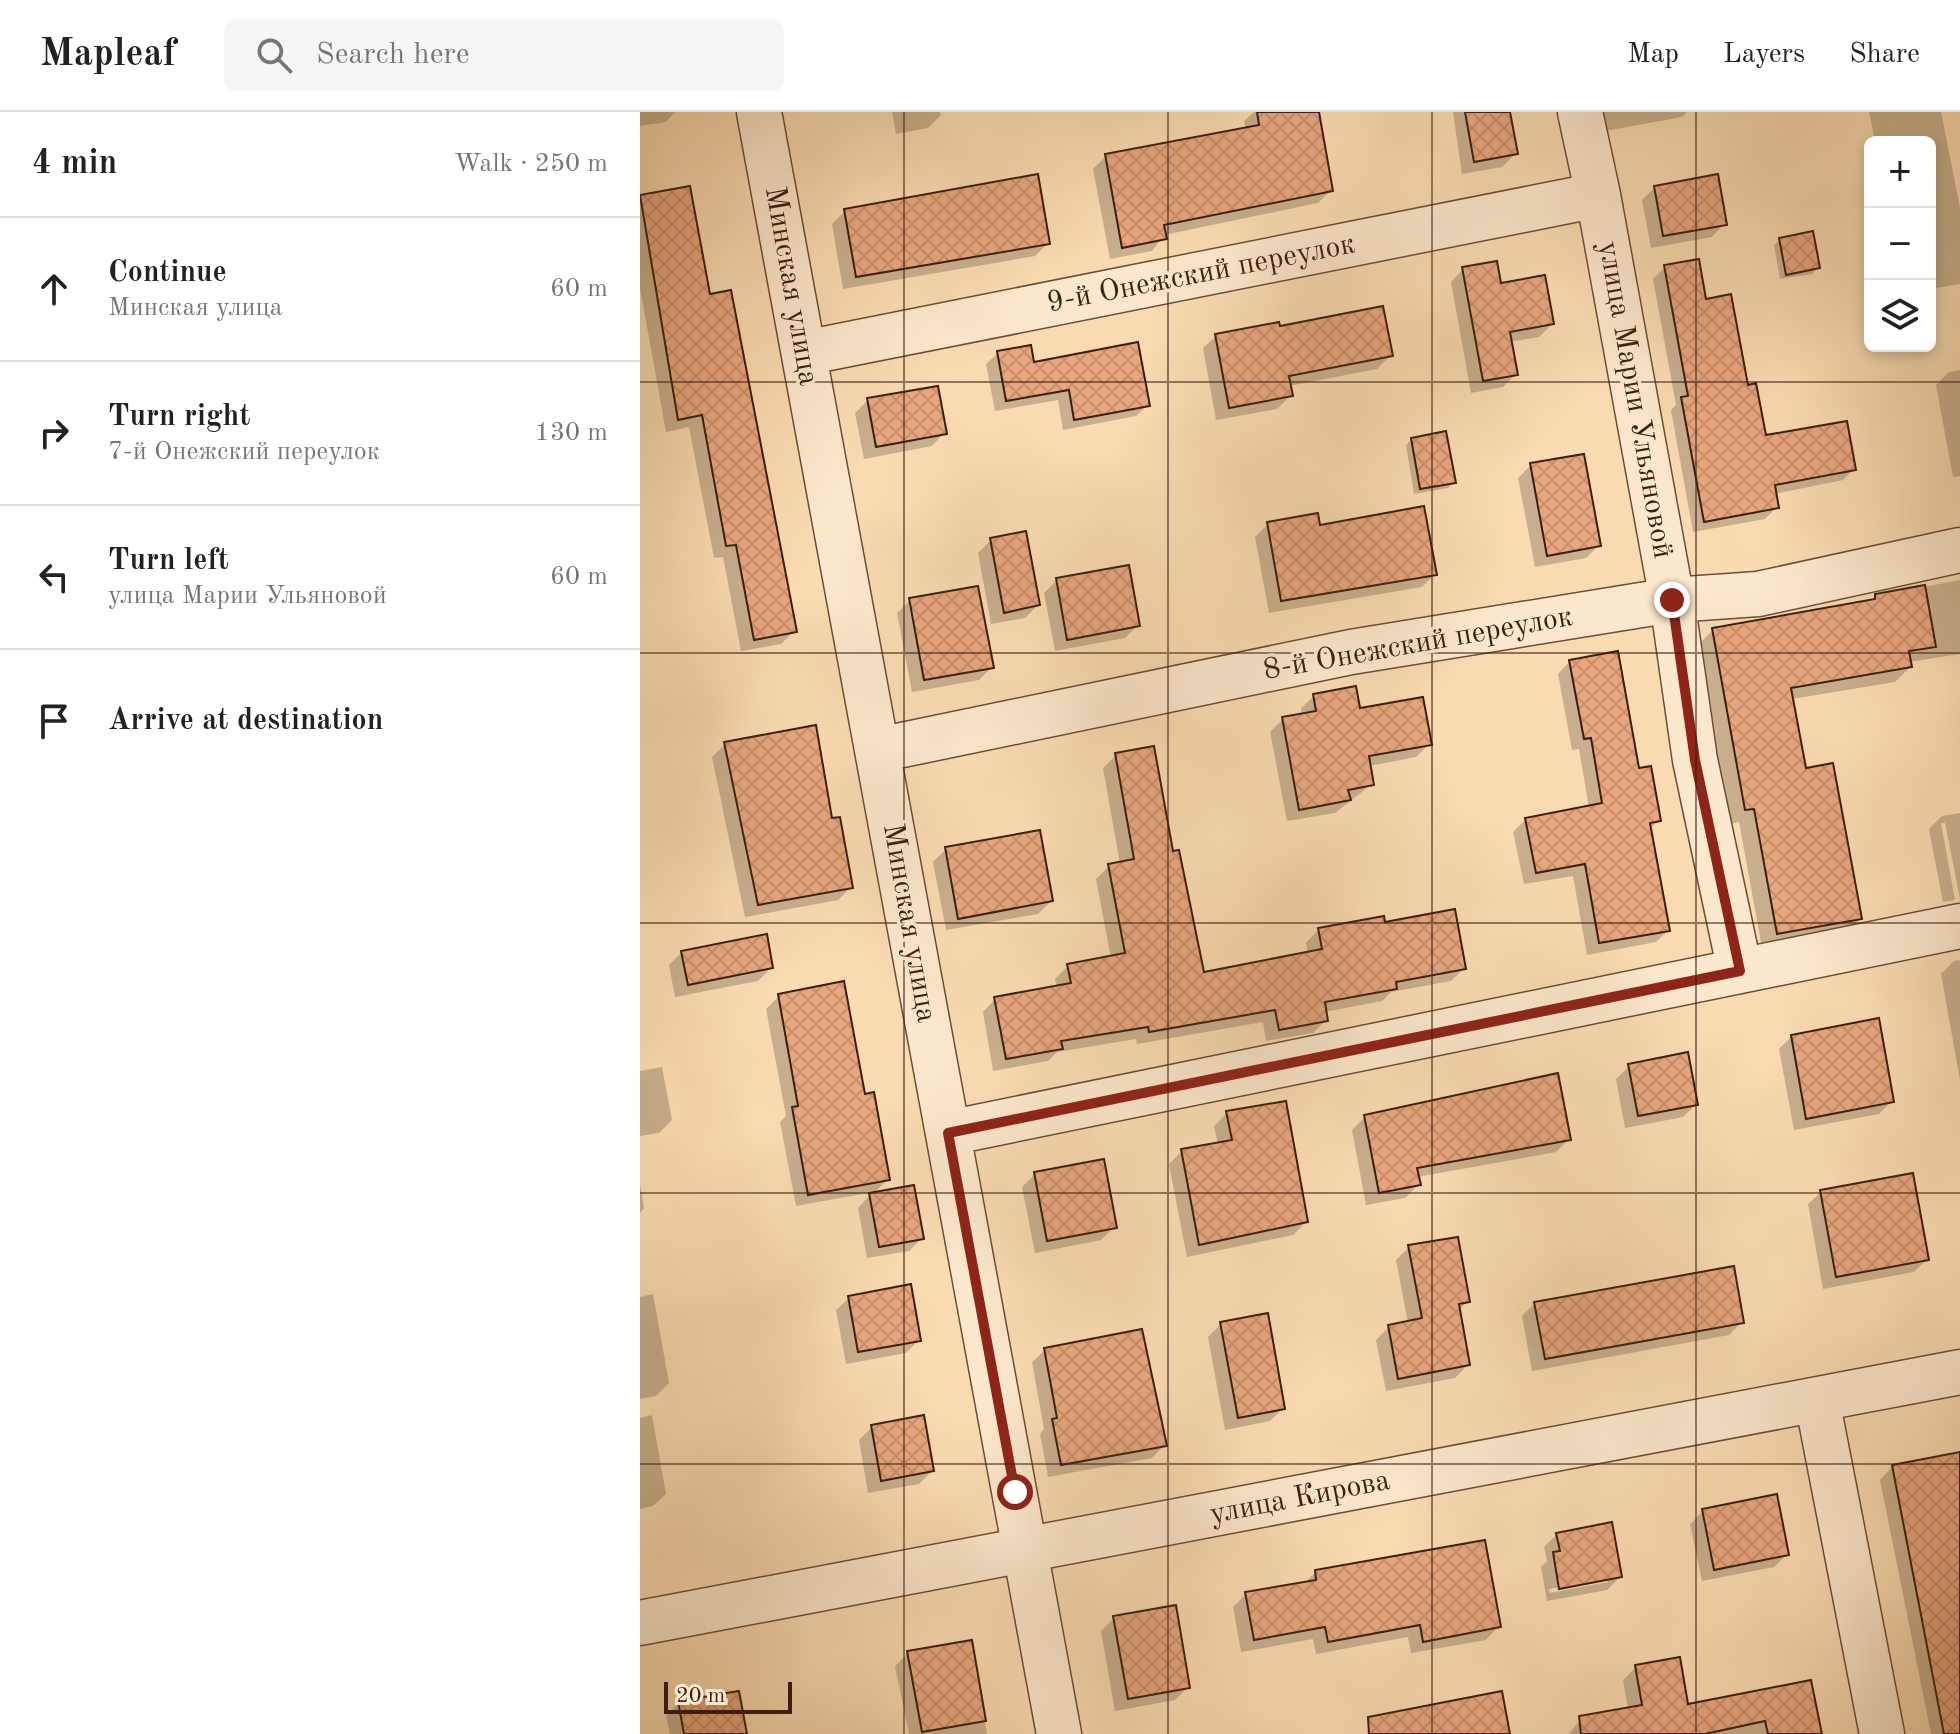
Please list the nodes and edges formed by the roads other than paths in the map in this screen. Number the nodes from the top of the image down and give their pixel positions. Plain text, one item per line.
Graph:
1 (759, 112) edge
2 (1580, 112) edge
3 (1598, 195) junction
4 (804, 353) junction
5 (1960, 550) edge
6 (1672, 600) junction
7 (878, 750) junction
8 (1960, 926) edge
9 (1740, 971) junction
10 (948, 1133) junction
11 (1960, 1372) edge
12 (1817, 1400) junction
13 (1025, 1550) junction
14 (640, 1623) edge
15 (1059, 1734) edge
16 (1882, 1734) edge

1 - 4 street, Минская улица
2 - 3 street, улица Марии Ульяновой
3 - 4 street, 9-й Онежский переулок
3 - 6 street, улица Марии Ульяновой
4 - 7 street, Минская улица
5 - 6 street, 8-й Онежский переулок
6 - 7 street, 8-й Онежский переулок
6 - 9 street, улица Марии Ульяновой
7 - 10 street, Минская улица
8 - 9 street
9 - 10 street
10 - 13 street, Минская улица
11 - 12 street, улица Кирова
12 - 13 street, улица Кирова
12 - 16 street
13 - 14 street, улица Кирова
13 - 15 street, Минская улица

